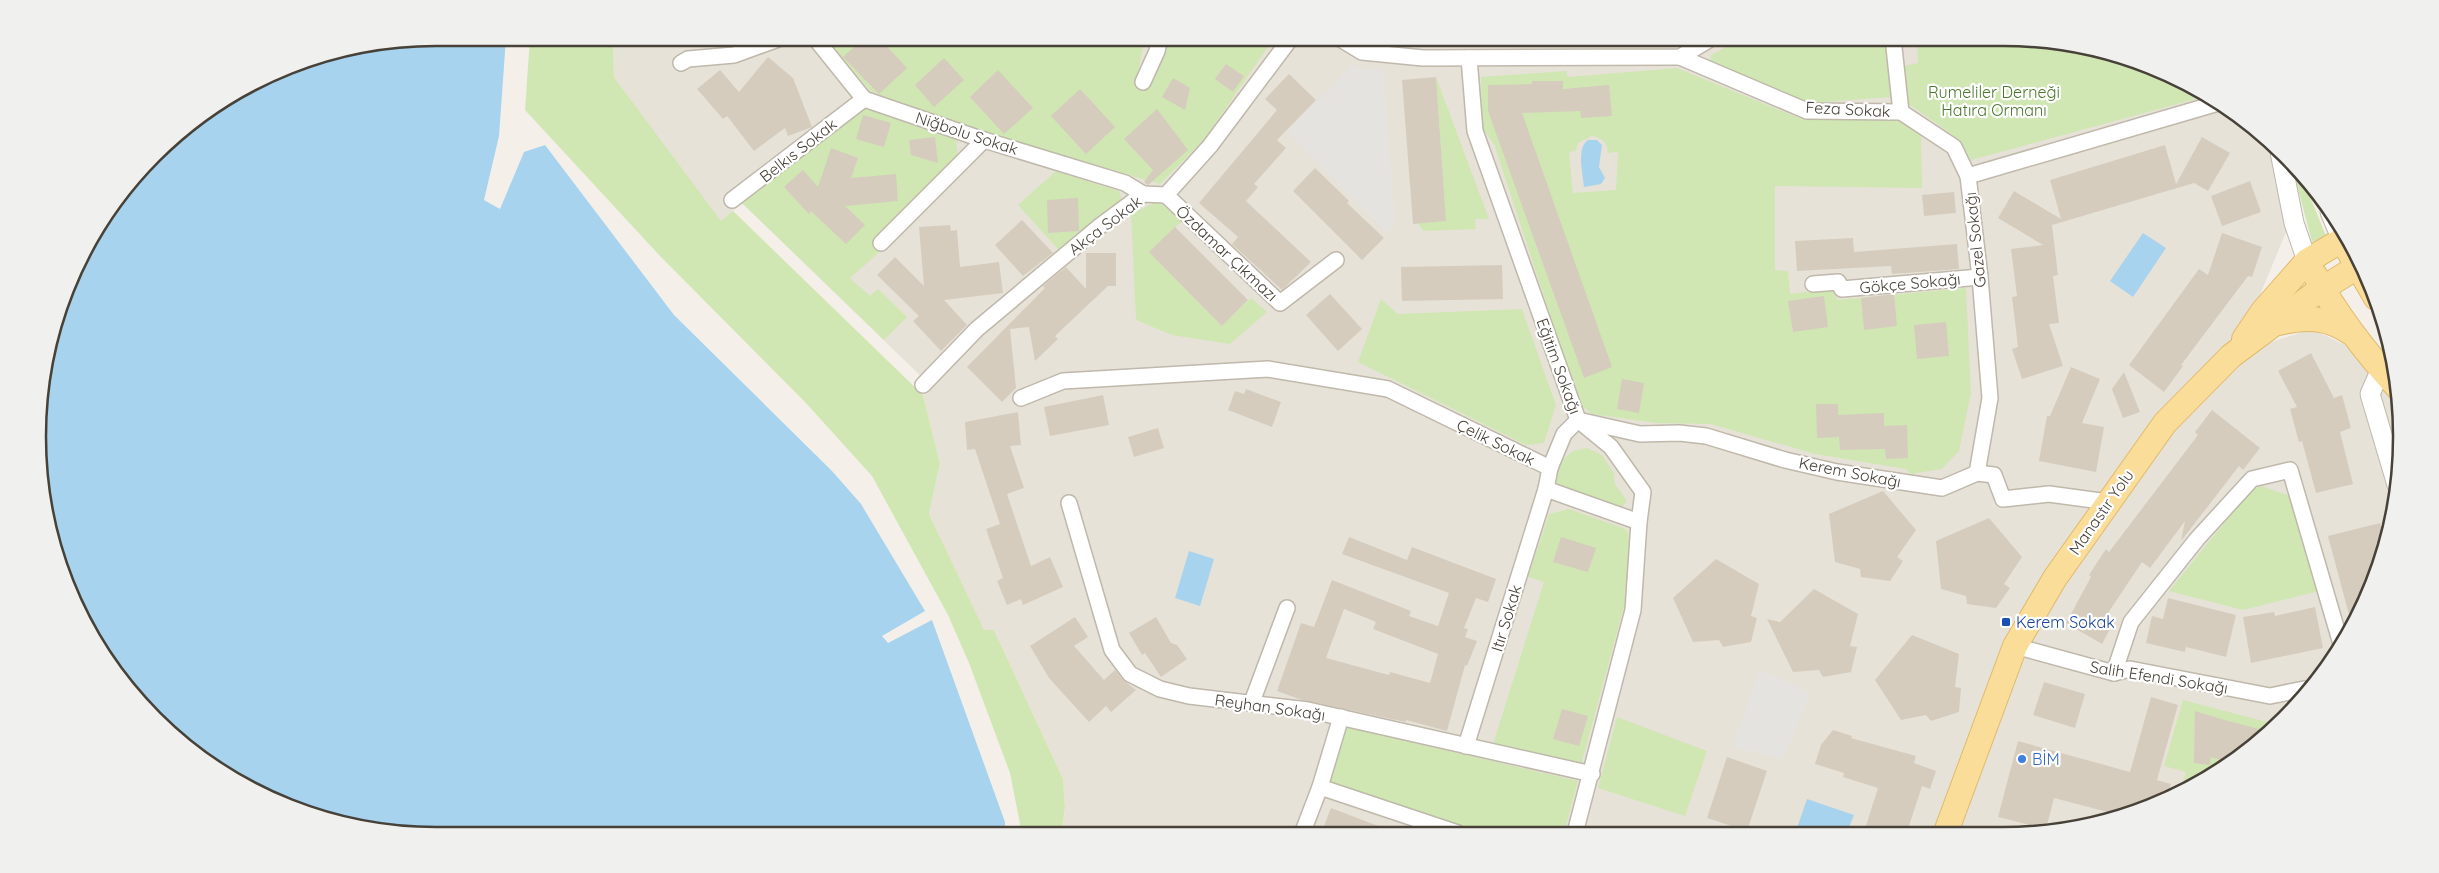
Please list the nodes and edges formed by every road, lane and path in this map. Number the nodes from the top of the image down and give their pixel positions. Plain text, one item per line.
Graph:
1 (759, 46) edge
2 (821, 46) edge
3 (1158, 46) edge
4 (1285, 46) edge
5 (1352, 46) edge
6 (1699, 46) edge
7 (1895, 46) edge
8 (1680, 57) junction
9 (1469, 58) junction
10 (681, 63) dead end
11 (1143, 82) dead end
12 (864, 99) junction
13 (2209, 106) edge
14 (1901, 112) junction
15 (984, 140) junction
16 (2283, 166) edge
17 (1968, 176) junction
18 (1143, 194) junction
19 (1166, 195) junction
20 (732, 200) dead end
21 (2294, 223) junction
22 (2340, 241) edge
23 (881, 243) dead end
24 (1336, 260) dead end
25 (2307, 261) junction
26 (2355, 268) edge
27 (1980, 277) junction
28 (1814, 284) dead end
29 (2322, 289) junction
30 (2269, 318) junction
31 (2357, 337) junction
32 (2381, 369) junction
33 (2388, 376) edge
34 (923, 385) dead end
35 (1021, 398) dead end
36 (1578, 420) junction
37 (2391, 466) edge
38 (1550, 468) junction
39 (1978, 473) junction
40 (1546, 489) junction
41 (2108, 502) junction
42 (1069, 503) dead end
43 (1639, 522) junction
44 (1287, 608) dead end
45 (2338, 635) edge
46 (2015, 646) junction
47 (2114, 673) junction
48 (2299, 690) edge
49 (1252, 702) junction
50 (1341, 717) junction
51 (1466, 746) junction
52 (1592, 774) junction
53 (1320, 787) junction
54 (1305, 827) edge
55 (1440, 827) edge
56 (1577, 827) edge
57 (1948, 827) edge

1 - 10 street
2 - 12 street
3 - 11 street
4 - 19 street, Akça Sokak
5 - 9 street
6 - 8 street
7 - 14 street
8 - 9 street
8 - 14 street, Feza Sokak
9 - 36 street, Eğitim Sokağı
12 - 15 street, Niğbolu Sokak
12 - 20 street, Belkıs Sokak
13 - 17 street, Gazel Sokağı
14 - 17 street, Feza Sokak
15 - 18 street, Niğbolu Sokak
15 - 23 street
16 - 21 street
17 - 27 street, Gazel Sokağı
18 - 19 street, Akça Sokak
18 - 34 street, Akça Sokak
19 - 24 street, Özdamar Çıkmazı
21 - 25 street
21 - 30 street
22 - 25 main road
25 - 29 main road
25 - 30 main road
26 - 29 main road, Manastır Yolu
27 - 28 street, Gökçe Sokağı
27 - 39 street, Gazel Sokağı
29 - 30 main road, Manastır Yolu
29 - 31 main road
30 - 31 main road
30 - 41 main road, Manastır Yolu
31 - 32 main road
32 - 33 main road
32 - 37 street
35 - 38 street, Çelik Sokak
36 - 38 street
36 - 39 street, Kerem Sokağı
36 - 43 street, Eğitim Sokağı
38 - 40 street, Çelik Sokak
39 - 41 street
40 - 43 street
40 - 51 street, Itır Sokak
41 - 46 main road, Manastır Yolu
42 - 49 street, Reyhan Sokağı
43 - 52 street, Eğitim Sokağı
44 - 49 street
45 - 47 street
46 - 47 street, Salih Efendi Sokağı
46 - 57 main road, Manastır Yolu
47 - 48 street, Salih Efendi Sokağı
49 - 50 street, Reyhan Sokağı
50 - 51 street, Reyhan Sokağı
50 - 53 street
51 - 52 street, Reyhan Sokağı
52 - 56 street, Eğitim Sokağı
53 - 54 street
53 - 55 street

